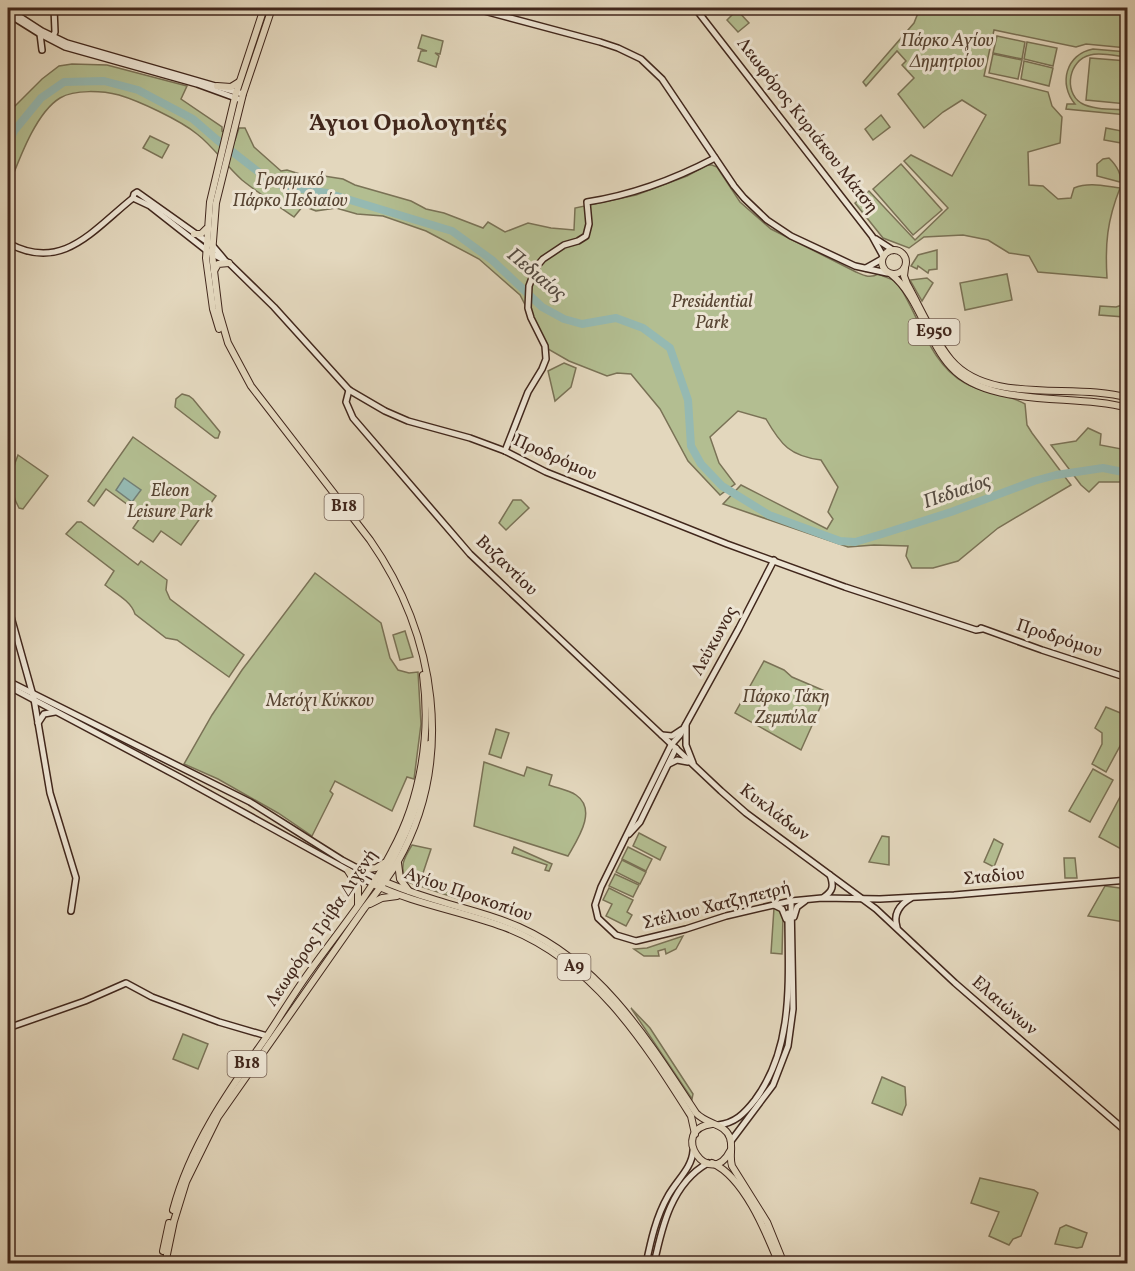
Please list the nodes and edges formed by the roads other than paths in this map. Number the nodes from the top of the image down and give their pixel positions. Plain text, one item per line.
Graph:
1 (54, 8) edge
2 (264, 8) edge
3 (272, 8) edge
4 (472, 8) edge
5 (694, 8) edge
6 (8, 9) edge
7 (8, 14) edge
8 (40, 34) junction
9 (52, 38) junction
10 (42, 50) dead end
11 (241, 77) junction
12 (217, 86) junction
13 (239, 96) junction
14 (715, 158) junction
15 (223, 160) junction
16 (137, 197) junction
17 (207, 228) junction
18 (194, 234) junction
19 (872, 236) junction
20 (206, 242) junction
21 (8, 243) edge
22 (210, 250) junction
23 (893, 250) junction
24 (882, 258) junction
25 (226, 261) junction
26 (865, 268) junction
27 (905, 268) junction
28 (214, 271) junction
29 (889, 273) junction
30 (349, 390) junction
31 (1128, 398) edge
32 (1128, 408) edge
33 (505, 451) junction
34 (774, 560) junction
35 (8, 606) edge
36 (28, 674) junction
37 (1128, 678) edge
38 (10, 683) edge
39 (32, 692) junction
40 (34, 699) junction
41 (59, 713) junction
42 (430, 716) junction
43 (38, 723) junction
44 (683, 729) junction
45 (658, 733) junction
46 (674, 747) junction
47 (690, 763) junction
48 (669, 764) junction
49 (696, 768) junction
50 (628, 835) junction
51 (387, 861) junction
52 (398, 862) junction
53 (360, 870) junction
54 (348, 871) junction
55 (829, 874) junction
56 (1128, 879) edge
57 (379, 884) junction
58 (412, 893) junction
59 (401, 896) junction
60 (912, 897) junction
61 (823, 898) junction
62 (863, 898) junction
63 (809, 899) junction
64 (789, 902) junction
65 (771, 905) junction
66 (360, 909) junction
67 (71, 911) dead end
68 (790, 925) junction
69 (898, 928) junction
70 (8, 1028) edge
71 (267, 1036) junction
72 (715, 1124) junction
73 (1128, 1133) edge
74 (695, 1134) junction
75 (731, 1141) junction
76 (730, 1150) junction
77 (693, 1151) junction
78 (710, 1163) junction
79 (163, 1263) edge
80 (646, 1263) edge
81 (654, 1263) edge
82 (779, 1263) edge
83 (784, 1263) edge

1 - 9 main road
2 - 11 main road, Λεωφόρος Γρίβα Διγενή / B18
3 - 13 main road, Λεωφόρος Γρίβα Διγενή / B18
4 - 14 main road
5 - 19 main road, Λεωφόρος Κυριάκου Μάτση
6 - 9 main road
7 - 8 main road
8 - 9 main road
8 - 10 main road
9 - 12 main road
9 - 13 main road
11 - 12 main road
11 - 13 main road, Λεωφόρος Γρίβα Διγενή / B18
12 - 13 main road
13 - 15 main road, Λεωφόρος Γρίβα Διγενή / B18
14 - 26 main road
14 - 33 main road
15 - 17 main road, Λεωφόρος Γρίβα Διγενή / B18
15 - 22 main road, Λεωφόρος Γρίβα Διγενή / B18
16 - 18 main road
16 - 21 main road
16 - 22 main road, Προδρόμου
17 - 18 main road
17 - 20 main road, Λεωφόρος Γρίβα Διγενή / B18
18 - 20 main road
19 - 23 main road, Λεωφόρος Κυριάκου Μάτση
19 - 24 main road, Λεωφόρος Κυριάκου Μάτση
20 - 22 main road, Λεωφόρος Γρίβα Διγενή / B18
22 - 25 main road, Προδρόμου
22 - 28 main road, Λεωφόρος Γρίβα Διγενή / B18
22 - 51 main road, Λεωφόρος Γρίβα Διγενή / B18
23 - 24 main road
23 - 27 main road
24 - 26 main road
24 - 29 main road
25 - 28 main road
25 - 30 main road, Προδρόμου
26 - 29 main road
27 - 29 main road
27 - 31 main road, E950
28 - 42 main road, Λεωφόρος Γρίβα Διγενή / B18
29 - 32 main road, E950
30 - 33 main road, Προδρόμου
30 - 45 main road, Βυζαντίου
33 - 34 main road, Προδρόμου
34 - 37 main road, Προδρόμου
34 - 44 main road, Λεύκωνος
35 - 36 main road
36 - 38 main road
36 - 39 main road
38 - 39 main road, Αγίου Προκοπίου
38 - 40 main road, Αγίου Προκοπίου
39 - 40 main road
39 - 53 main road, Αγίου Προκοπίου
40 - 41 main road, Αγίου Προκοπίου
40 - 43 main road
41 - 43 main road
41 - 54 main road, Αγίου Προκοπίου
42 - 52 main road, Λεωφόρος Γρίβα Διγενή / B18
42 - 57 main road, Λεωφόρος Γρίβα Διγενή / B18
43 - 67 main road
44 - 45 main road
44 - 46 main road, Λεύκωνος
44 - 49 main road
45 - 46 main road, Βυζαντίου
46 - 47 main road, Κυκλάδων
46 - 48 main road
46 - 50 main road
47 - 48 main road
47 - 49 main road, Κυκλάδων
48 - 50 main road
49 - 55 main road, Κυκλάδων
50 - 65 main road, Στέλιου Χατζηπετρή
51 - 53 main road
51 - 57 main road, Λεωφόρος Γρίβα Διγενή / B18
52 - 57 main road, Λεωφόρος Γρίβα Διγενή / B18
52 - 58 main road
53 - 57 main road, Αγίου Προκοπίου
54 - 57 main road, Αγίου Προκοπίου
54 - 66 main road
55 - 61 main road
55 - 62 main road, Κυκλάδων
56 - 60 main road, Σταδίου
57 - 58 main road, Αγίου Προκοπίου / A9
57 - 59 main road, Αγίου Προκοπίου / A9
57 - 66 main road, Λεωφόρος Γρίβα Διγενή / B18
58 - 72 main road, Αγίου Προκοπίου / A9
59 - 66 main road
59 - 74 main road, Αγίου Προκοπίου / A9
60 - 62 main road, Σταδίου
60 - 69 main road
61 - 62 main road, Στέλιου Χατζηπετρή
61 - 63 main road, Στέλιου Χατζηπετρή
62 - 69 main road, Ελαιώνων
63 - 64 main road, Στέλιου Χατζηπετρή
63 - 68 main road
64 - 65 main road, Στέλιου Χατζηπετρή
64 - 68 main road
65 - 68 main road
66 - 71 main road, Λεωφόρος Γρίβα Διγενή / B18
66 - 79 main road, Λεωφόρος Γρίβα Διγενή / B18
68 - 72 main road
68 - 75 main road
69 - 73 main road, Ελαιώνων
70 - 71 main road
71 - 79 main road, Λεωφόρος Γρίβα Διγενή / B18
72 - 74 main road
72 - 75 main road, A9
74 - 77 main road, A9
75 - 76 main road
76 - 78 main road
76 - 83 main road
77 - 78 main road
77 - 80 main road
78 - 81 main road
78 - 82 main road

